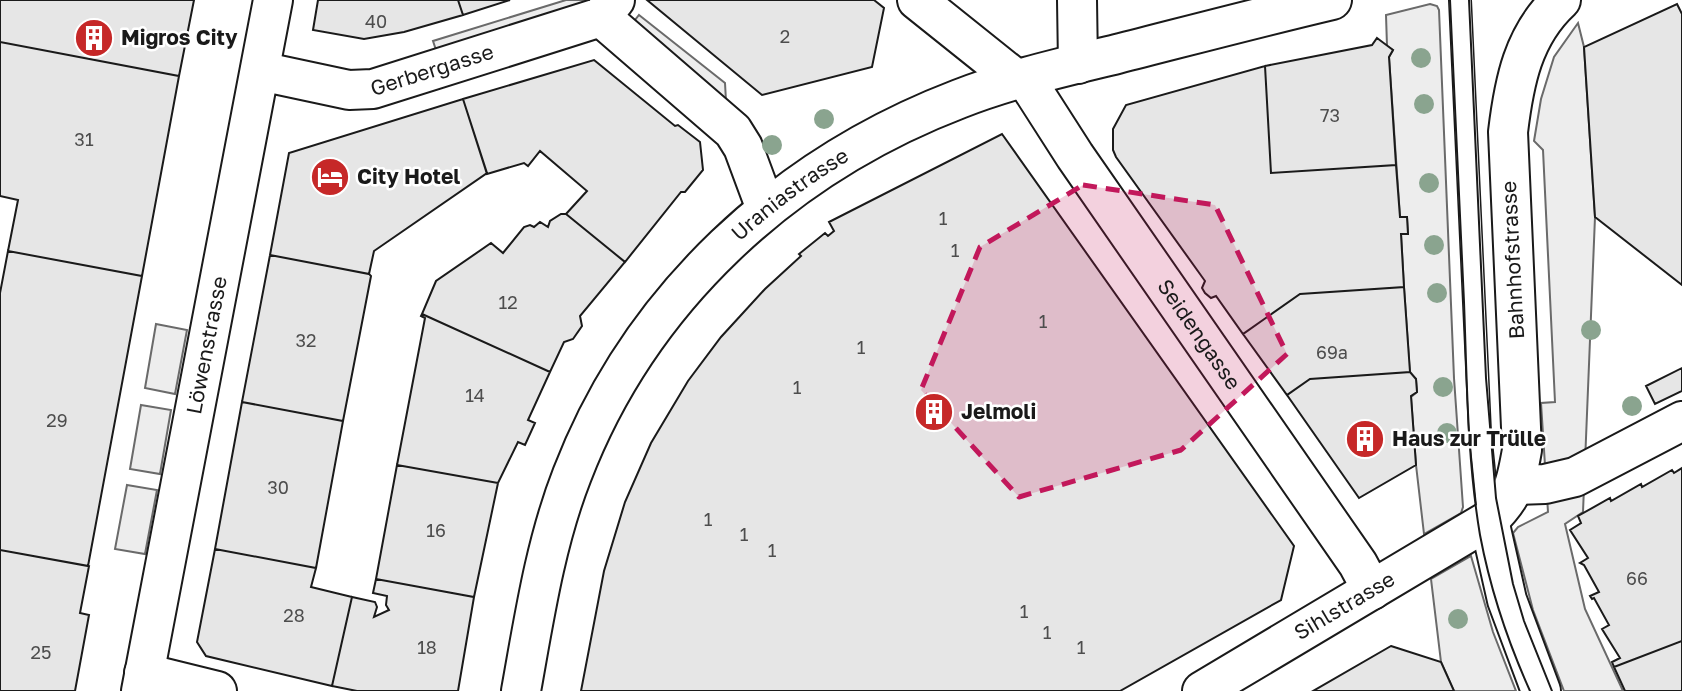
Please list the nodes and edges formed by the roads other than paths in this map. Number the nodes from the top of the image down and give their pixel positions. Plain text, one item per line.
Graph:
1 (273, 0) edge
2 (917, 0) edge
3 (1076, 0) edge
4 (1332, 0) edge
5 (1460, 0) edge
6 (1560, 1) edge
7 (608, 8) edge
8 (1078, 64) junction
9 (260, 71) junction
10 (1021, 79) junction
11 (766, 209) junction
12 (1682, 421) edge
13 (1516, 485) junction
14 (1489, 520) junction
15 (1372, 590) junction
16 (142, 682) edge
17 (216, 691) edge
18 (521, 691) edge
19 (1202, 691) edge
20 (1541, 691) edge

1 - 9 street, Löwenstrasse
2 - 10 street, Seidengasse
3 - 8 street
4 - 8 street, Uraniastrasse
5 - 14 lane, Bahnhofstrasse
6 - 13 street, Bahnhofstrasse
7 - 9 street, Gerbergasse
7 - 11 street, Gerbergasse
8 - 10 street, Uraniastrasse
9 - 16 street, Löwenstrasse
10 - 11 street, Uraniastrasse
10 - 15 street, Seidengasse
11 - 18 street, Uraniastrasse
12 - 13 street
13 - 14 street, Bahnhofstrasse
14 - 15 street, Sihlstrasse
14 - 20 street, Bahnhofstrasse
15 - 19 street, Sihlstrasse
16 - 17 street

